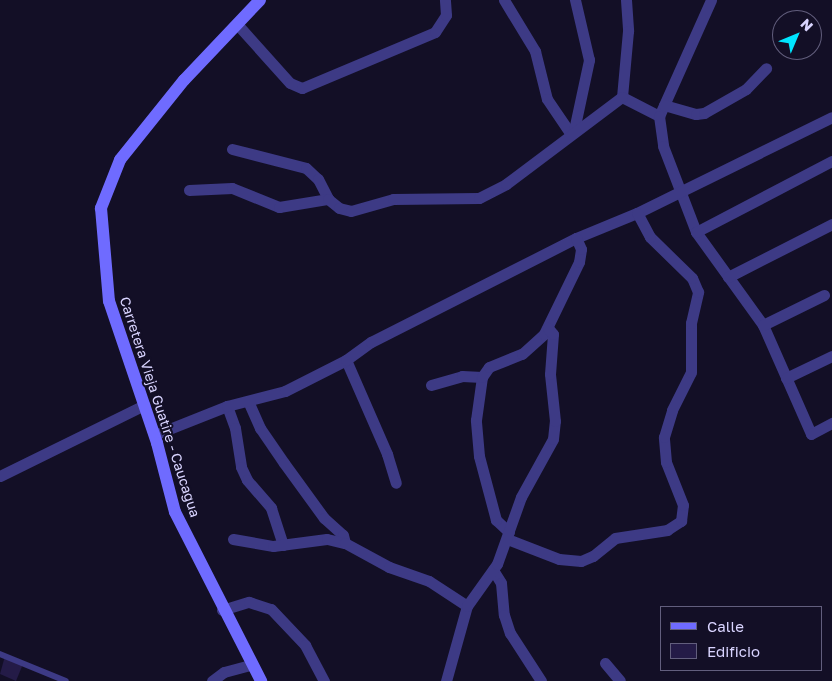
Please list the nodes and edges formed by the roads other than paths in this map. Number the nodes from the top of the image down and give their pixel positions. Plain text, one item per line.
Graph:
1 (260, 0) edge
2 (445, 0) edge
3 (504, 0) edge
4 (575, 0) edge
5 (626, 0) edge
6 (711, 0) edge
7 (237, 24) junction
8 (766, 68) dead end
9 (622, 97) junction
10 (664, 105) junction
11 (659, 116) junction
12 (832, 117) edge
13 (572, 132) junction
14 (232, 150) dead end
15 (832, 161) edge
16 (189, 190) dead end
17 (679, 193) junction
18 (328, 199) junction
19 (637, 213) junction
20 (832, 224) edge
21 (696, 232) junction
22 (576, 238) junction
23 (728, 277) junction
24 (824, 294) dead end
25 (763, 325) junction
26 (548, 328) junction
27 (832, 356) edge
28 (346, 360) junction
29 (482, 377) junction
30 (786, 378) junction
31 (431, 385) dead end
32 (248, 401) junction
33 (144, 404) junction
34 (228, 406) junction
35 (832, 423) edge
36 (154, 435) junction
37 (0, 476) edge
38 (396, 483) dead end
39 (508, 535) junction
40 (233, 539) dead end
41 (345, 543) junction
42 (283, 545) junction
43 (493, 570) junction
44 (467, 606) junction
45 (222, 610) junction
46 (0, 654) edge
47 (605, 663) dead end
48 (250, 665) junction
49 (66, 681) edge
50 (212, 681) edge
51 (261, 681) edge
52 (324, 681) edge
53 (446, 681) edge
54 (541, 681) edge
55 (620, 681) edge

1 - 7 main road, Carretera Vieja Guatire - Caucagua
2 - 7 street
3 - 13 street
4 - 13 street
5 - 9 street
6 - 10 street
7 - 33 main road, Carretera Vieja Guatire - Caucagua
8 - 10 street
9 - 11 street
9 - 13 street
10 - 11 street
11 - 17 street
12 - 17 street
13 - 18 street
14 - 18 street
15 - 21 street
16 - 18 street
17 - 19 street
17 - 21 street
19 - 22 street
19 - 39 street
20 - 23 street
21 - 23 street
22 - 26 street
22 - 28 street
23 - 25 street
24 - 25 street
25 - 30 street
26 - 29 street
26 - 39 street
27 - 30 street
28 - 32 street
28 - 38 street
29 - 31 street
29 - 39 street
30 - 35 street
32 - 34 street
32 - 41 street
33 - 36 main road, Carretera Vieja Guatire - Caucagua
33 - 37 street
34 - 36 street
34 - 42 street
36 - 45 main road, Carretera Vieja Guatire - Caucagua
39 - 43 street
40 - 42 street
41 - 42 street
41 - 44 street
43 - 44 street
43 - 54 street
44 - 53 street
45 - 48 main road, Carretera Vieja Guatire - Caucagua
45 - 52 street
46 - 49 lane
47 - 55 street
48 - 50 street
48 - 51 main road, Carretera Vieja Guatire - Caucagua

